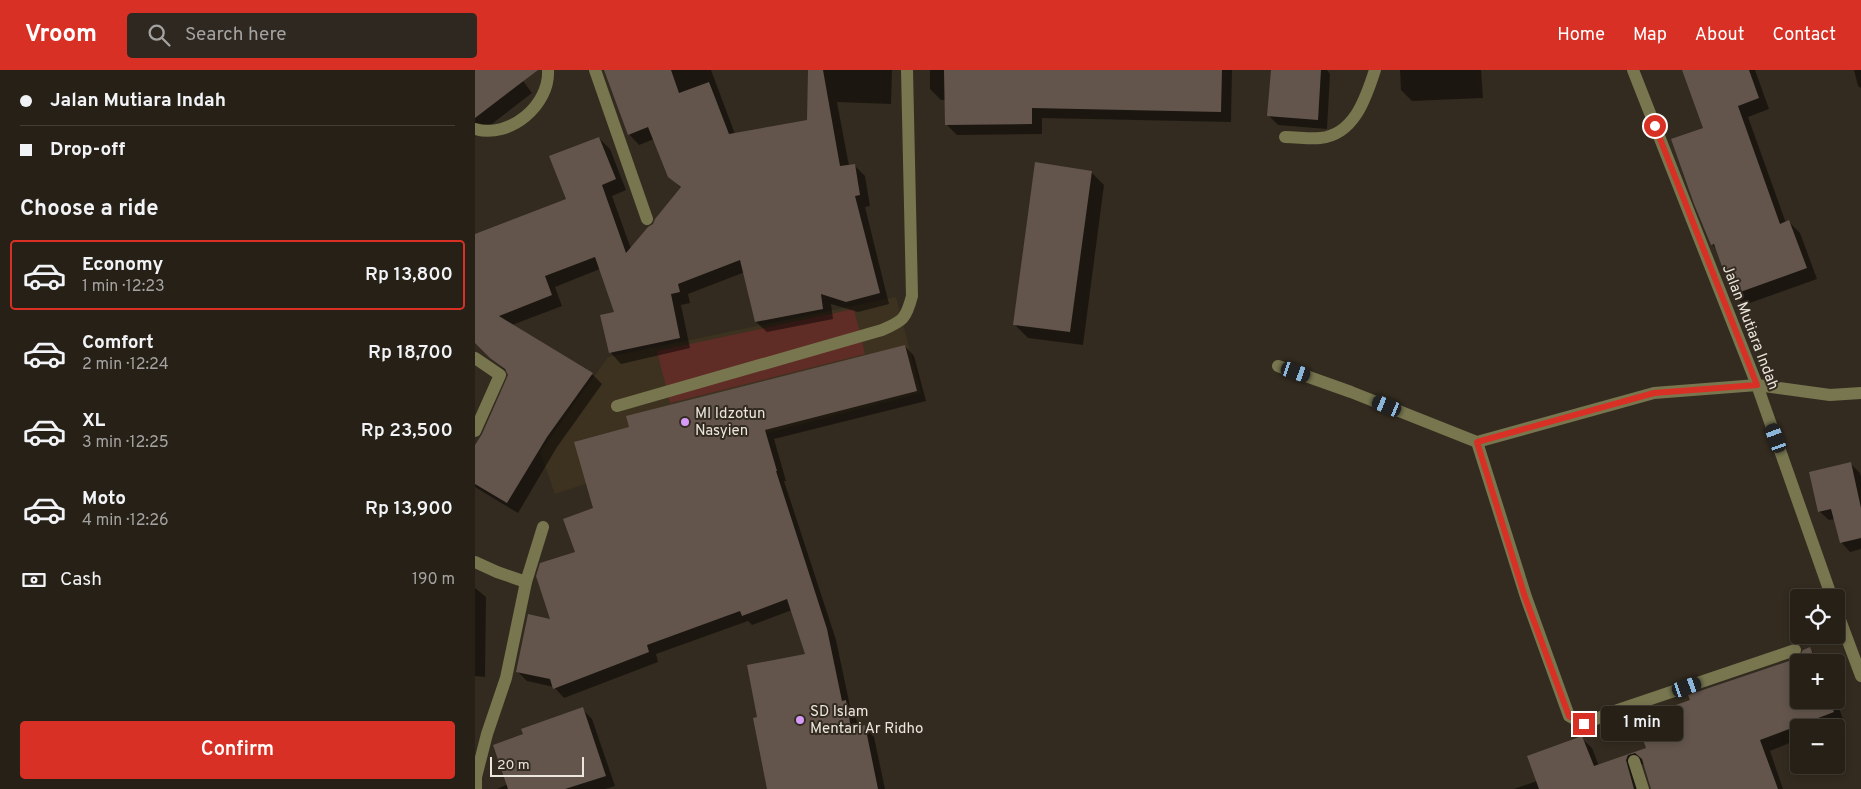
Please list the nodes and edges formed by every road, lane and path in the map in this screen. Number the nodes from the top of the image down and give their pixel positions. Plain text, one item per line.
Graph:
1 (548, 70) edge
2 (595, 70) edge
3 (907, 70) edge
4 (1375, 70) edge
5 (1633, 70) edge
6 (475, 129) edge
7 (1285, 137) dead end
8 (647, 219) dead end
9 (475, 358) edge
10 (1278, 366) dead end
11 (1757, 385) junction
12 (1861, 393) edge
13 (617, 406) dead end
14 (475, 431) edge
15 (1477, 442) junction
16 (543, 527) dead end
17 (475, 562) edge
18 (526, 582) junction
19 (1829, 589) edge
20 (1845, 633) edge
21 (1795, 650) dead end
22 (1861, 676) edge
23 (1634, 761) dead end
24 (476, 789) edge
25 (1643, 789) edge

1 - 6 street
2 - 8 street
3 - 13 street
4 - 7 street
5 - 11 street, Jalan Mutiara Indah
9 - 14 street
10 - 15 street
11 - 12 street
11 - 15 street
11 - 19 street, Jalan Mutiara Indah
15 - 21 street
16 - 18 street
17 - 18 street
18 - 24 street
20 - 22 street
23 - 25 street

